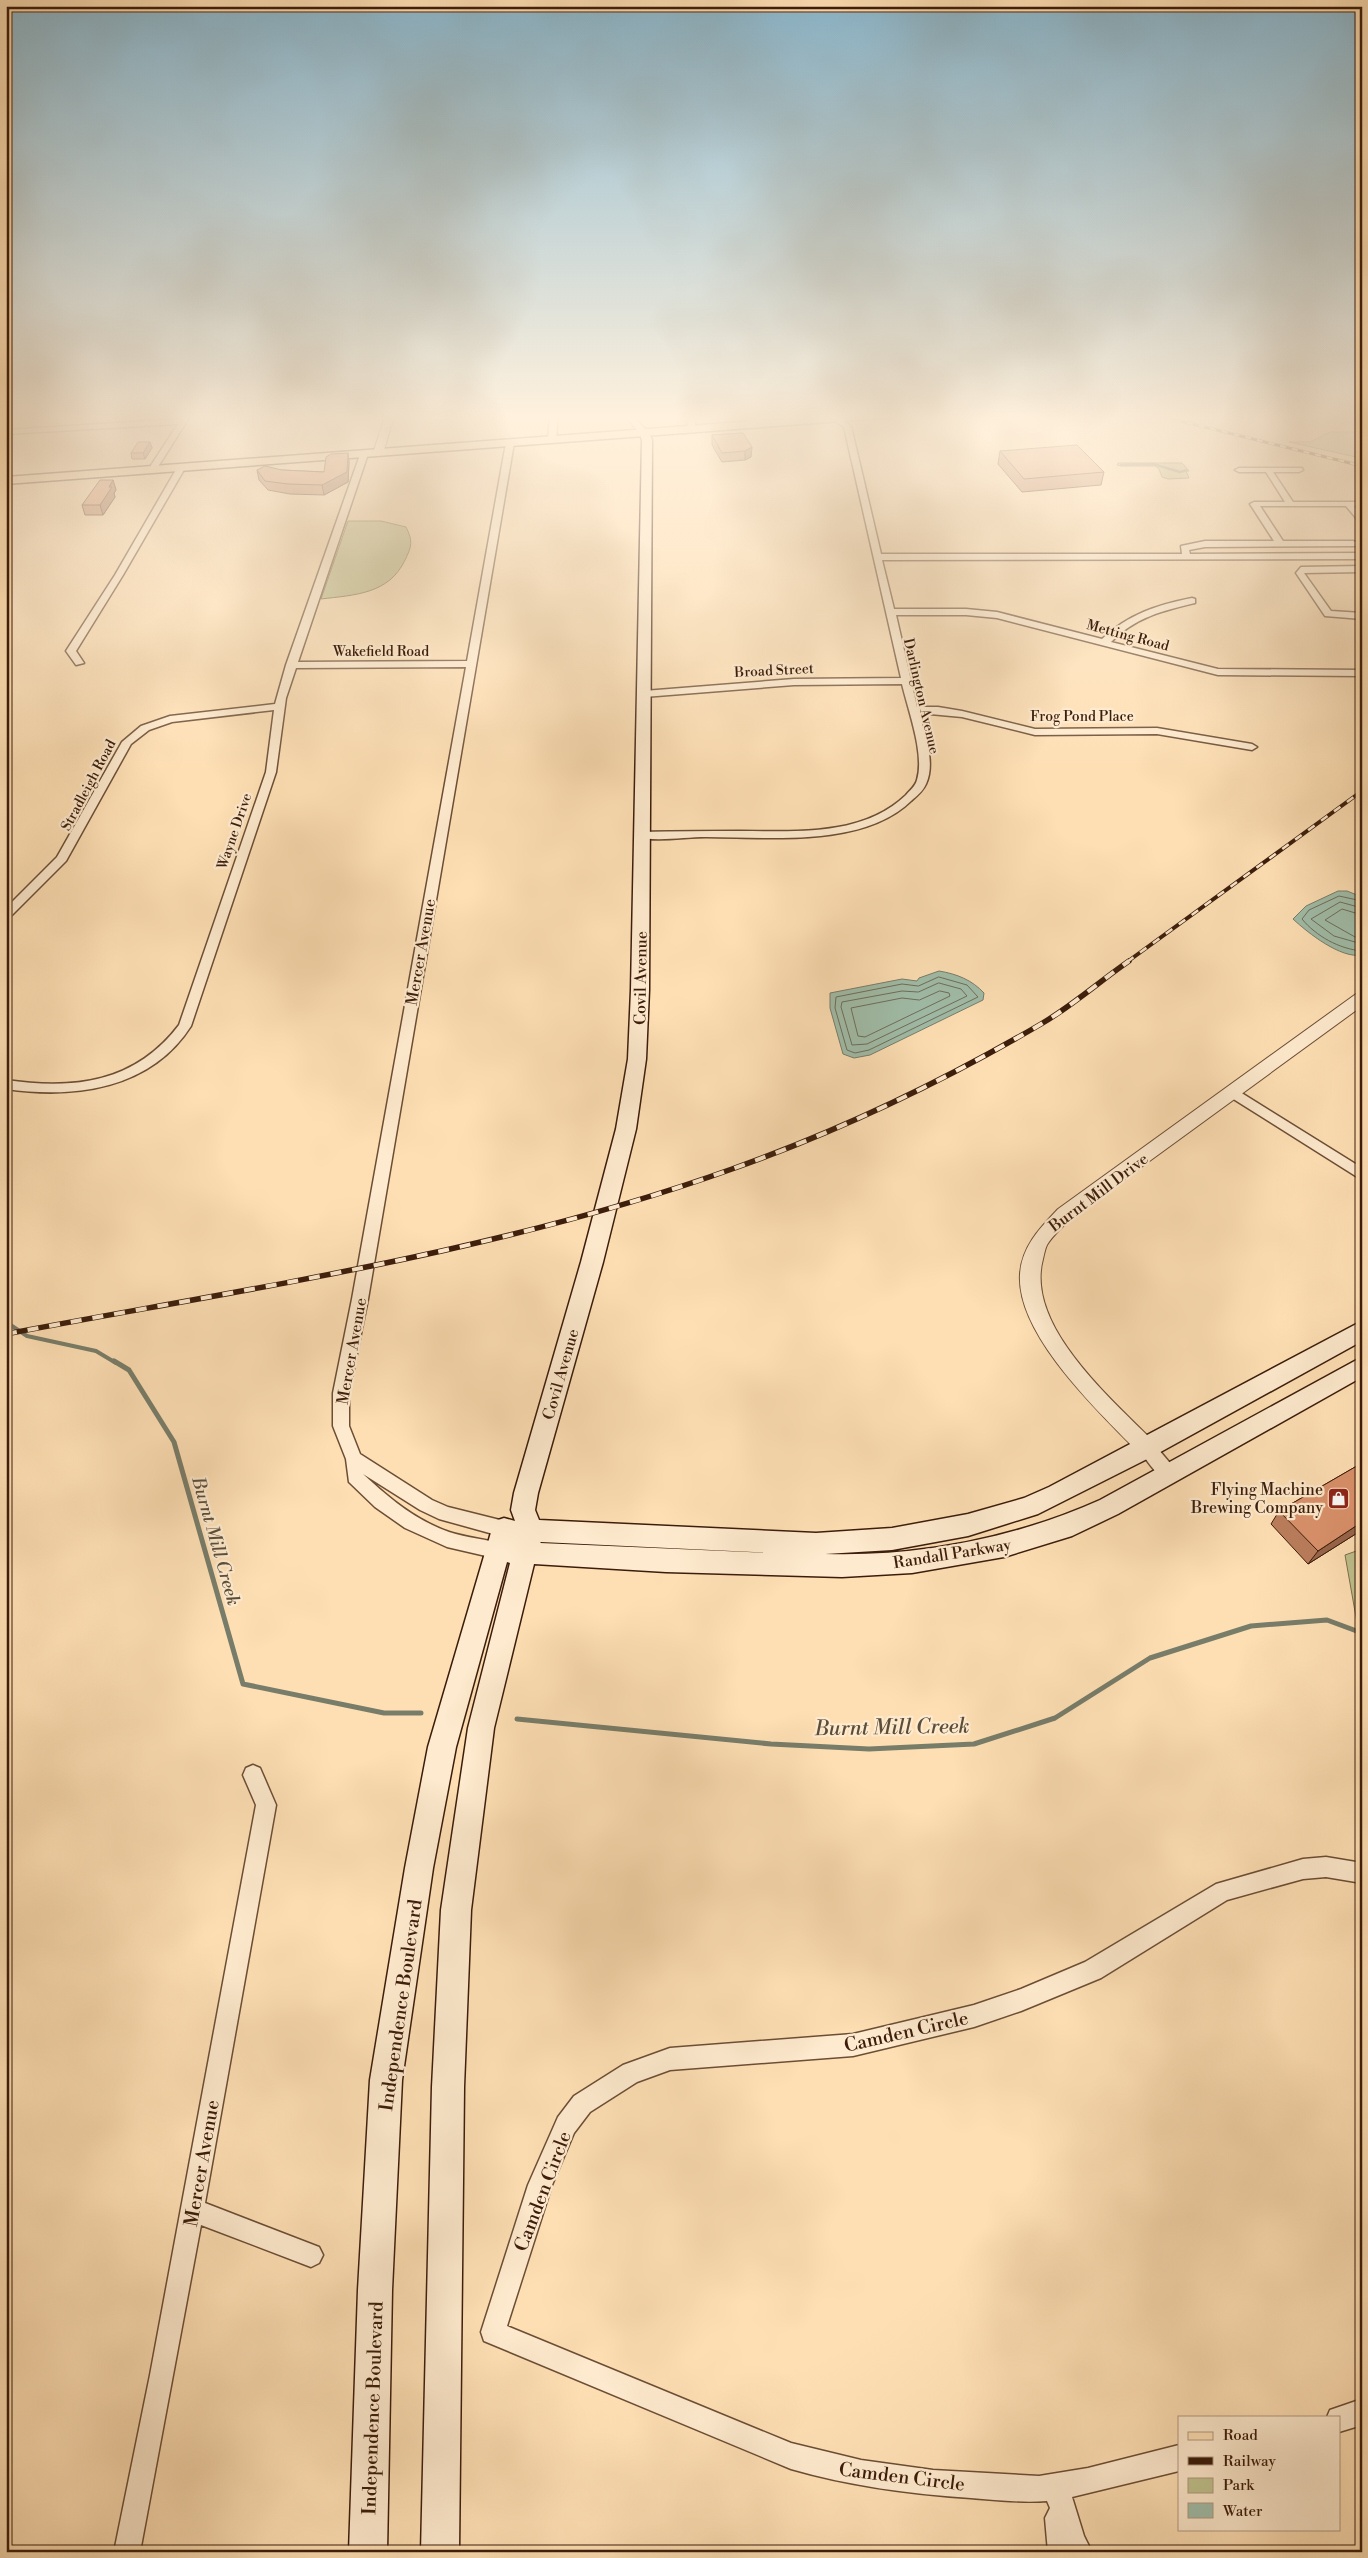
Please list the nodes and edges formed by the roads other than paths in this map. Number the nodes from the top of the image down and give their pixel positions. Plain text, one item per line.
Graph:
1 (143, 533) edge
2 (337, 533) edge
3 (494, 533) edge
4 (646, 533) edge
5 (871, 533) edge
6 (1273, 533) edge
7 (1280, 544) junction
8 (1311, 544) junction
9 (1353, 544) dead end
10 (1188, 556) junction
11 (1318, 556) junction
12 (1362, 556) edge
13 (876, 557) junction
14 (1327, 569) junction
15 (1362, 569) edge
16 (1192, 601) dead end
17 (889, 612) junction
18 (1362, 616) edge
19 (1104, 643) junction
20 (79, 663) dead end
21 (470, 664) junction
22 (292, 665) junction
23 (1362, 674) edge
24 (905, 681) junction
25 (644, 694) junction
26 (279, 707) junction
27 (913, 710) junction
28 (1252, 747) dead end
29 (642, 835) junction
30 (6, 915) edge
31 (1362, 998) edge
32 (6, 1084) edge
33 (1232, 1092) junction
34 (1362, 1175) edge
35 (1362, 1330) edge
36 (1362, 1366) edge
37 (1147, 1448) junction
38 (354, 1460) junction
39 (1169, 1474) junction
40 (516, 1535) junction
41 (254, 1776) dead end
42 (1362, 1873) edge
43 (192, 2210) junction
44 (311, 2255) dead end
45 (1362, 2412) edge
46 (1340, 2420) edge
47 (1178, 2458) edge
48 (1056, 2487) junction
49 (127, 2552) edge
50 (368, 2552) edge
51 (440, 2552) edge
52 (1061, 2552) edge
53 (1079, 2552) edge

1 - 20 street
2 - 22 street, Wayne Drive
3 - 21 street, Mercer Avenue
4 - 25 main road, Covil Avenue
5 - 13 street, Darlington Avenue
6 - 7 street
7 - 8 street
7 - 10 street
8 - 9 street
8 - 11 street
10 - 11 street
10 - 13 street
11 - 12 street
11 - 14 street
13 - 17 street, Darlington Avenue
14 - 15 street
14 - 18 street
16 - 19 street
17 - 19 street, Metting Road
17 - 24 street, Darlington Avenue
19 - 23 street, Metting Road
21 - 22 street, Wakefield Road
21 - 38 street, Mercer Avenue
22 - 26 street, Wayne Drive
24 - 25 street, Broad Street
24 - 27 street, Darlington Avenue
25 - 29 main road, Covil Avenue
26 - 30 street, Stradleigh Road
26 - 32 street, Wayne Drive
27 - 28 street, Frog Pond Place
27 - 29 street, Darlington Avenue
29 - 40 main road, Covil Avenue
31 - 33 street, Burnt Mill Drive
33 - 34 street
33 - 37 street, Burnt Mill Drive
35 - 37 main road, Randall Parkway
36 - 39 main road, Randall Parkway
37 - 39 street
37 - 40 main road, Randall Parkway
38 - 40 street
38 - 40 street, Mercer Avenue
39 - 40 main road, Randall Parkway
40 - 50 main road, Independence Boulevard
40 - 51 main road
41 - 43 street, Mercer Avenue
42 - 48 street, Camden Circle
43 - 44 street
43 - 49 street, Mercer Avenue
45 - 46 street
47 - 48 street, Camden Circle
48 - 52 street
48 - 53 street

